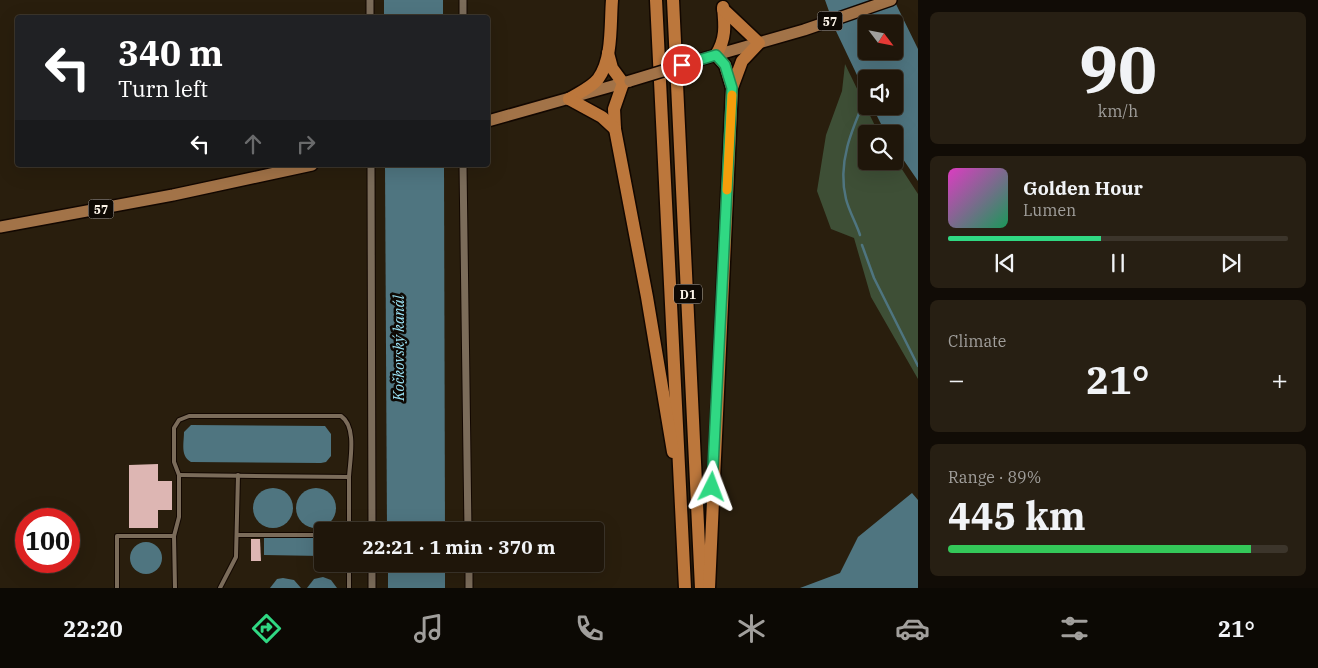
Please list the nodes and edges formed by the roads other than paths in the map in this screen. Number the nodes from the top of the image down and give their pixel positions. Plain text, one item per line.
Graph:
1 (370, 0) edge
2 (463, 0) edge
3 (612, 0) edge
4 (656, 0) edge
5 (673, 0) edge
6 (891, 0) edge
7 (723, 4) edge
8 (370, 15) edge
9 (463, 15) edge
10 (763, 42) junction
11 (608, 53) junction
12 (713, 56) junction
13 (626, 82) junction
14 (732, 88) junction
15 (569, 99) junction
16 (490, 120) edge
17 (615, 129) junction
18 (303, 167) edge
19 (371, 167) edge
20 (463, 167) edge
21 (0, 227) edge
22 (179, 474) junction
23 (238, 475) junction
24 (349, 477) junction
25 (682, 513) junction
26 (349, 522) edge
27 (372, 522) edge
28 (468, 522) edge
29 (314, 535) edge
30 (174, 536) junction
31 (238, 536) junction
32 (349, 572) edge
33 (372, 572) edge
34 (468, 572) edge
35 (117, 588) edge
36 (175, 588) edge
37 (220, 588) edge
38 (349, 588) edge
39 (372, 588) edge
40 (469, 588) edge
41 (685, 588) edge
42 (701, 588) edge
43 (710, 588) edge

1 - 8 street
2 - 9 street
3 - 11 highway
4 - 25 highway, D1
5 - 42 highway, D1
6 - 10 main road, 57
7 - 10 highway
7 - 12 highway
10 - 12 main road, 57
10 - 14 highway
11 - 13 highway
11 - 15 highway
12 - 13 main road, 57, bridge
12 - 14 highway
13 - 15 main road, 57
13 - 17 highway
14 - 43 highway
15 - 16 main road, 57
15 - 17 highway
17 - 25 highway
18 - 21 main road, 57
19 - 27 street
20 - 28 street
22 - 23 lane
22 - 24 lane
22 - 30 lane
23 - 24 lane
23 - 31 lane
24 - 26 lane
25 - 41 highway, D1
29 - 31 lane
30 - 35 lane
30 - 36 lane
31 - 37 lane
32 - 38 lane
33 - 39 street
34 - 40 street

